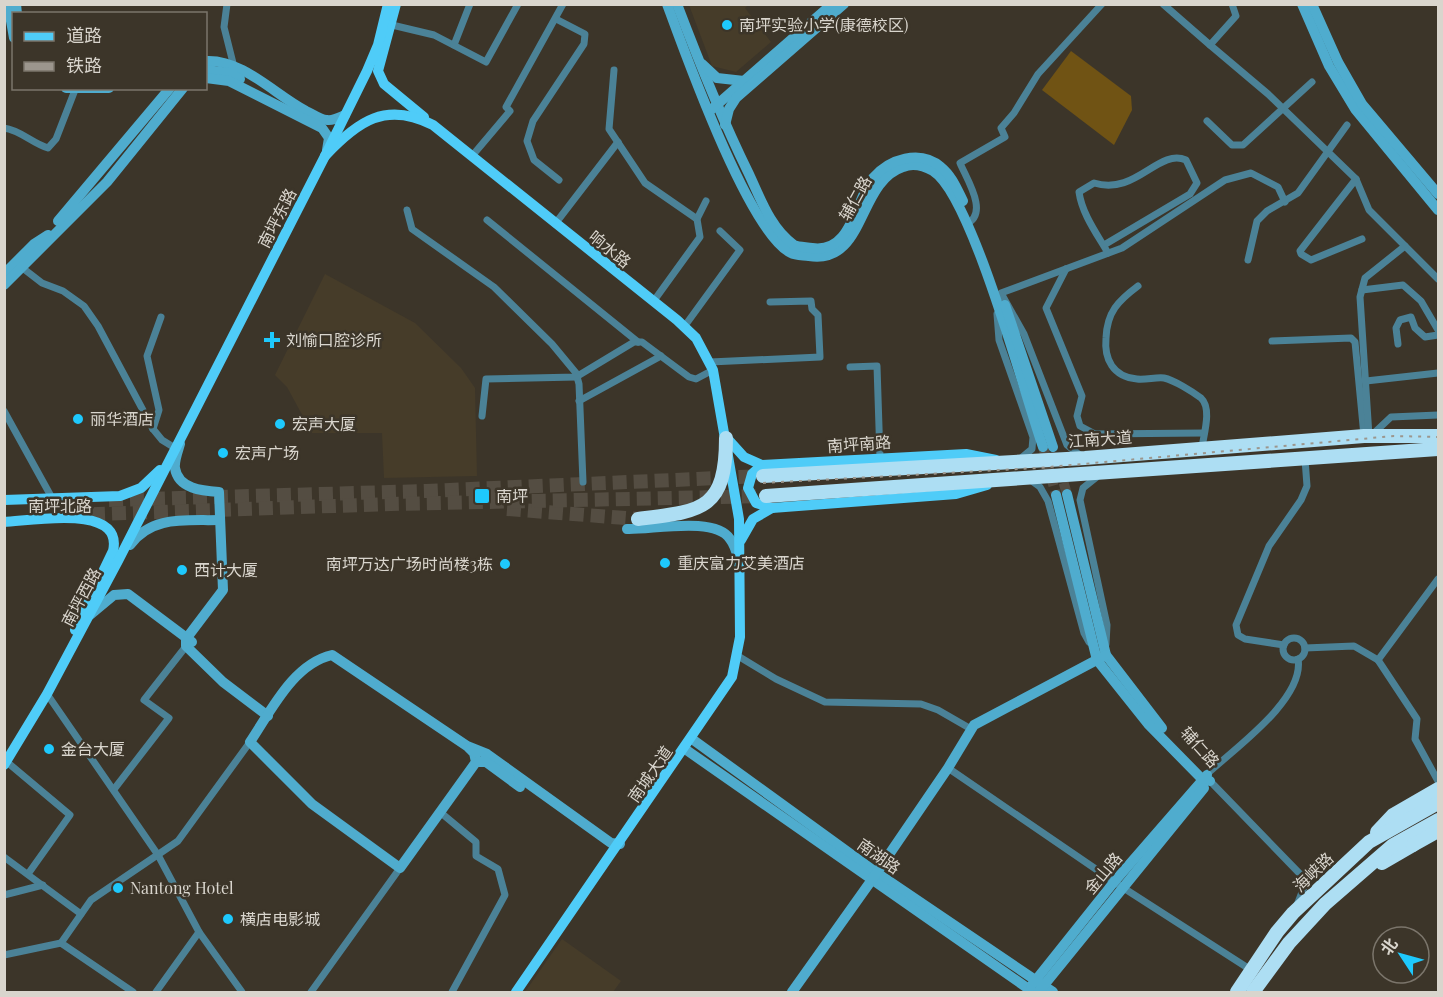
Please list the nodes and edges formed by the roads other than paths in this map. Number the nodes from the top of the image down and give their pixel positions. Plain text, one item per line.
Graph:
1 (8, 4) edge
2 (227, 4) edge
3 (388, 4) edge
4 (396, 4) edge
5 (470, 4) edge
6 (518, 4) edge
7 (563, 4) edge
8 (667, 4) edge
9 (677, 4) edge
10 (832, 4) edge
11 (844, 4) edge
12 (1102, 4) edge
13 (1163, 4) edge
14 (1232, 4) edge
15 (1302, 4) edge
16 (1312, 4) edge
17 (556, 19) junction
18 (392, 25) junction
19 (12, 27) edge
20 (454, 45) junction
21 (1210, 45) junction
22 (700, 62) junction
23 (207, 64) edge
24 (207, 64) edge
25 (234, 67) junction
26 (614, 70) dead end
27 (373, 71) junction
28 (207, 78) edge
29 (744, 81) junction
30 (1312, 82) dead end
31 (71, 90) edge
32 (168, 90) edge
33 (181, 90) edge
34 (291, 104) junction
35 (715, 105) junction
36 (1283, 109) junction
37 (345, 115) junction
38 (709, 115) junction
39 (1207, 121) dead end
40 (433, 125) junction
41 (725, 125) junction
42 (1347, 125) dead end
43 (4, 128) edge
44 (618, 142) junction
45 (1328, 154) junction
46 (325, 156) junction
47 (472, 156) junction
48 (559, 180) dead end
49 (1356, 180) junction
50 (1438, 194) edge
51 (706, 201) dead end
52 (1285, 202) junction
53 (407, 210) dead end
54 (1438, 210) edge
55 (697, 219) junction
56 (487, 220) dead end
57 (61, 223) junction
58 (969, 223) junction
59 (555, 224) junction
60 (720, 231) dead end
61 (1362, 239) dead end
62 (1104, 245) junction
63 (1405, 246) junction
64 (1108, 253) junction
65 (1248, 260) dead end
66 (19, 265) junction
67 (1066, 269) junction
68 (4, 274) edge
69 (1438, 279) edge
70 (4, 285) edge
71 (1138, 286) dead end
72 (1362, 290) junction
73 (998, 295) junction
74 (654, 302) junction
75 (771, 302) dead end
76 (161, 317) dead end
77 (684, 327) junction
78 (1438, 330) edge
79 (1438, 335) edge
80 (1272, 341) dead end
81 (638, 342) junction
82 (1398, 344) dead end
83 (661, 356) junction
84 (711, 366) junction
85 (850, 367) dead end
86 (1438, 374) edge
87 (576, 376) junction
88 (1366, 381) junction
89 (579, 401) junction
90 (4, 411) edge
91 (1438, 415) edge
92 (482, 416) dead end
93 (153, 429) junction
94 (1368, 436) junction
95 (1438, 436) edge
96 (726, 437) junction
97 (1203, 440) junction
98 (178, 445) junction
99 (1048, 447) tunnel mouth
100 (1438, 449) edge
101 (880, 458) junction
102 (1085, 458) junction
103 (1305, 459) junction
104 (1011, 461) junction
105 (763, 470) junction
106 (1106, 471) junction
107 (1027, 477) junction
108 (584, 482) dead end
109 (52, 498) junction
110 (4, 500) edge
111 (769, 502) junction
112 (638, 519) tunnel mouth
113 (220, 520) junction
114 (4, 522) edge
115 (627, 529) tunnel mouth
116 (739, 549) junction
117 (118, 561) junction
118 (739, 561) junction
119 (1438, 579) edge
120 (87, 618) junction
121 (188, 642) junction
122 (1284, 645) junction
123 (1092, 647) junction
124 (1305, 648) junction
125 (738, 656) junction
126 (1102, 657) junction
127 (1298, 659) junction
128 (1378, 660) junction
129 (63, 664) junction
130 (47, 694) junction
131 (270, 713) junction
132 (971, 729) junction
133 (692, 739) junction
134 (250, 742) junction
135 (467, 746) junction
136 (685, 749) junction
137 (476, 762) junction
138 (5, 764) edge
139 (948, 768) junction
140 (1206, 778) junction
141 (1438, 781) edge
142 (115, 789) junction
143 (1438, 789) edge
144 (1438, 803) edge
145 (440, 812) junction
146 (1438, 819) edge
147 (1438, 831) edge
148 (1368, 842) junction
149 (620, 844) junction
150 (158, 855) junction
151 (4, 857) edge
152 (610, 858) junction
153 (400, 868) junction
154 (1364, 872) junction
155 (28, 874) junction
156 (874, 877) junction
157 (43, 885) junction
158 (1118, 885) junction
159 (4, 895) edge
160 (1293, 913) junction
161 (81, 914) junction
162 (199, 932) junction
163 (61, 943) junction
164 (4, 955) edge
165 (1251, 970) junction
166 (1034, 989) edge
167 (133, 993) edge
168 (156, 993) edge
169 (242, 993) edge
170 (311, 993) edge
171 (452, 993) edge
172 (516, 993) edge
173 (792, 993) edge
174 (1053, 993) edge
175 (1237, 993) edge
176 (1253, 993) edge

1 - 19 main road
2 - 25 street
3 - 27 main road, 南坪东路
4 - 18 main road, 南坪东路
5 - 20 street
6 - 20 street
7 - 17 street
8 - 38 main road, 辅仁路
9 - 22 main road, 辅仁路
10 - 29 main road
11 - 41 main road
12 - 58 street
13 - 21 street
14 - 21 street
15 - 54 main road
16 - 50 main road
17 - 47 street
17 - 48 street
18 - 20 street
18 - 27 main road, 南坪东路
21 - 36 street
22 - 29 main road
22 - 35 main road, 辅仁路
23 - 25 main road
24 - 34 main road
25 - 34 main road
26 - 44 street
27 - 37 main road, 南坪东路
27 - 40 main road
28 - 46 main road
29 - 35 main road
30 - 36 street
31 - 43 street
32 - 57 main road, bridge
33 - 57 main road
34 - 37 main road
35 - 38 main road
35 - 41 main road, 辅仁路
36 - 39 street
36 - 45 street
37 - 46 main road, 南坪东路
38 - 58 main road, 辅仁路
40 - 46 main road, 响水路
40 - 47 main road, 响水路
41 - 58 main road, 辅仁路
42 - 45 street
44 - 55 street
44 - 59 street
45 - 49 street
45 - 52 street
46 - 98 main road, 南坪东路
47 - 59 main road, 响水路
49 - 61 street
49 - 63 street
51 - 55 street
52 - 64 street
52 - 65 street
53 - 87 street
55 - 74 street
56 - 81 street
57 - 66 main road
57 - 66 main road
58 - 73 main road, 辅仁路
59 - 74 main road, 响水路
60 - 77 street
62 - 62 street
62 - 64 street
63 - 69 street
63 - 72 street
64 - 67 street
66 - 68 main road
66 - 70 main road
66 - 93 street
67 - 73 street
67 - 97 street
71 - 97 street
72 - 78 street
72 - 88 street
73 - 99 main road, 辅仁路
73 - 102 street
73 - 104 street
74 - 77 main road, 响水路
75 - 84 street
76 - 93 street
77 - 84 main road, 响水路
79 - 82 street
80 - 94 street
81 - 83 street
81 - 87 street
83 - 84 street
83 - 89 street
84 - 96 main road, 响水路
85 - 101 street
86 - 88 street
87 - 89 street
87 - 92 street
88 - 94 street
89 - 108 street
90 - 109 street
91 - 94 street
93 - 98 street
94 - 95 highway, 江南大道
94 - 97 highway, 江南大道
96 - 105 main road
96 - 112 highway
96 - 116 main road, 响水路
97 - 102 highway, 江南大道
98 - 109 main road, 南坪北路
98 - 113 main road
98 - 117 main road, 南坪西路
100 - 103 highway, 江南大道
101 - 104 main road, 南坪南路
101 - 105 main road, 南坪南路
102 - 104 highway, 江南大道
103 - 106 highway, 江南大道
103 - 122 street
104 - 105 highway, 江南大道
105 - 111 main road
106 - 107 highway, 江南大道
106 - 126 street
107 - 111 highway, 江南大道
107 - 123 street
109 - 110 main road, 南坪北路
111 - 116 main road
113 - 117 main road
113 - 121 main road
114 - 129 main road, 南坪北路
115 - 118 main road
116 - 118 main road, 南城大道
117 - 120 main road, 南坪西路
118 - 125 main road, 南城大道
119 - 128 street
120 - 121 main road
120 - 129 main road, 南坪西路
121 - 131 main road
121 - 142 street
122 - 124 street
122 - 127 street
123 - 126 main road, 辅仁路
123 - 126 main road, 辅仁路
124 - 127 street
124 - 128 street
125 - 132 street
125 - 133 main road, 南城大道
126 - 132 main road
126 - 140 main road, 辅仁路
127 - 140 street
128 - 141 street
129 - 130 main road, 南坪西路
130 - 138 main road, 南坪西路
130 - 142 street
131 - 134 main road
131 - 135 main road
132 - 139 main road
133 - 136 main road, 南城大道
133 - 156 main road, 南湖路
134 - 150 street
134 - 153 main road
135 - 137 main road
135 - 149 main road
136 - 149 main road, 南城大道
136 - 156 main road
137 - 145 main road
137 - 152 main road
138 - 155 street
139 - 156 main road
139 - 158 street
140 - 158 main road, 金山路
140 - 160 street
142 - 150 street
143 - 148 highway
144 - 148 highway, 海峡路
145 - 153 main road
145 - 171 street
146 - 154 highway, 海峡路
147 - 154 highway, bridge
148 - 160 highway, 海峡路
149 - 152 main road, 南城大道
150 - 161 street
150 - 162 street
151 - 155 street
152 - 172 main road, 南城大道
153 - 170 street
154 - 176 highway, 海峡路
155 - 157 street
156 - 166 main road
156 - 173 main road
157 - 159 street
157 - 161 street
158 - 165 street
158 - 166 main road, 金山路
160 - 165 highway, 海峡路
161 - 163 street
162 - 168 street
162 - 169 street
163 - 164 street
163 - 167 street
165 - 175 highway, 海峡路
166 - 174 main road

